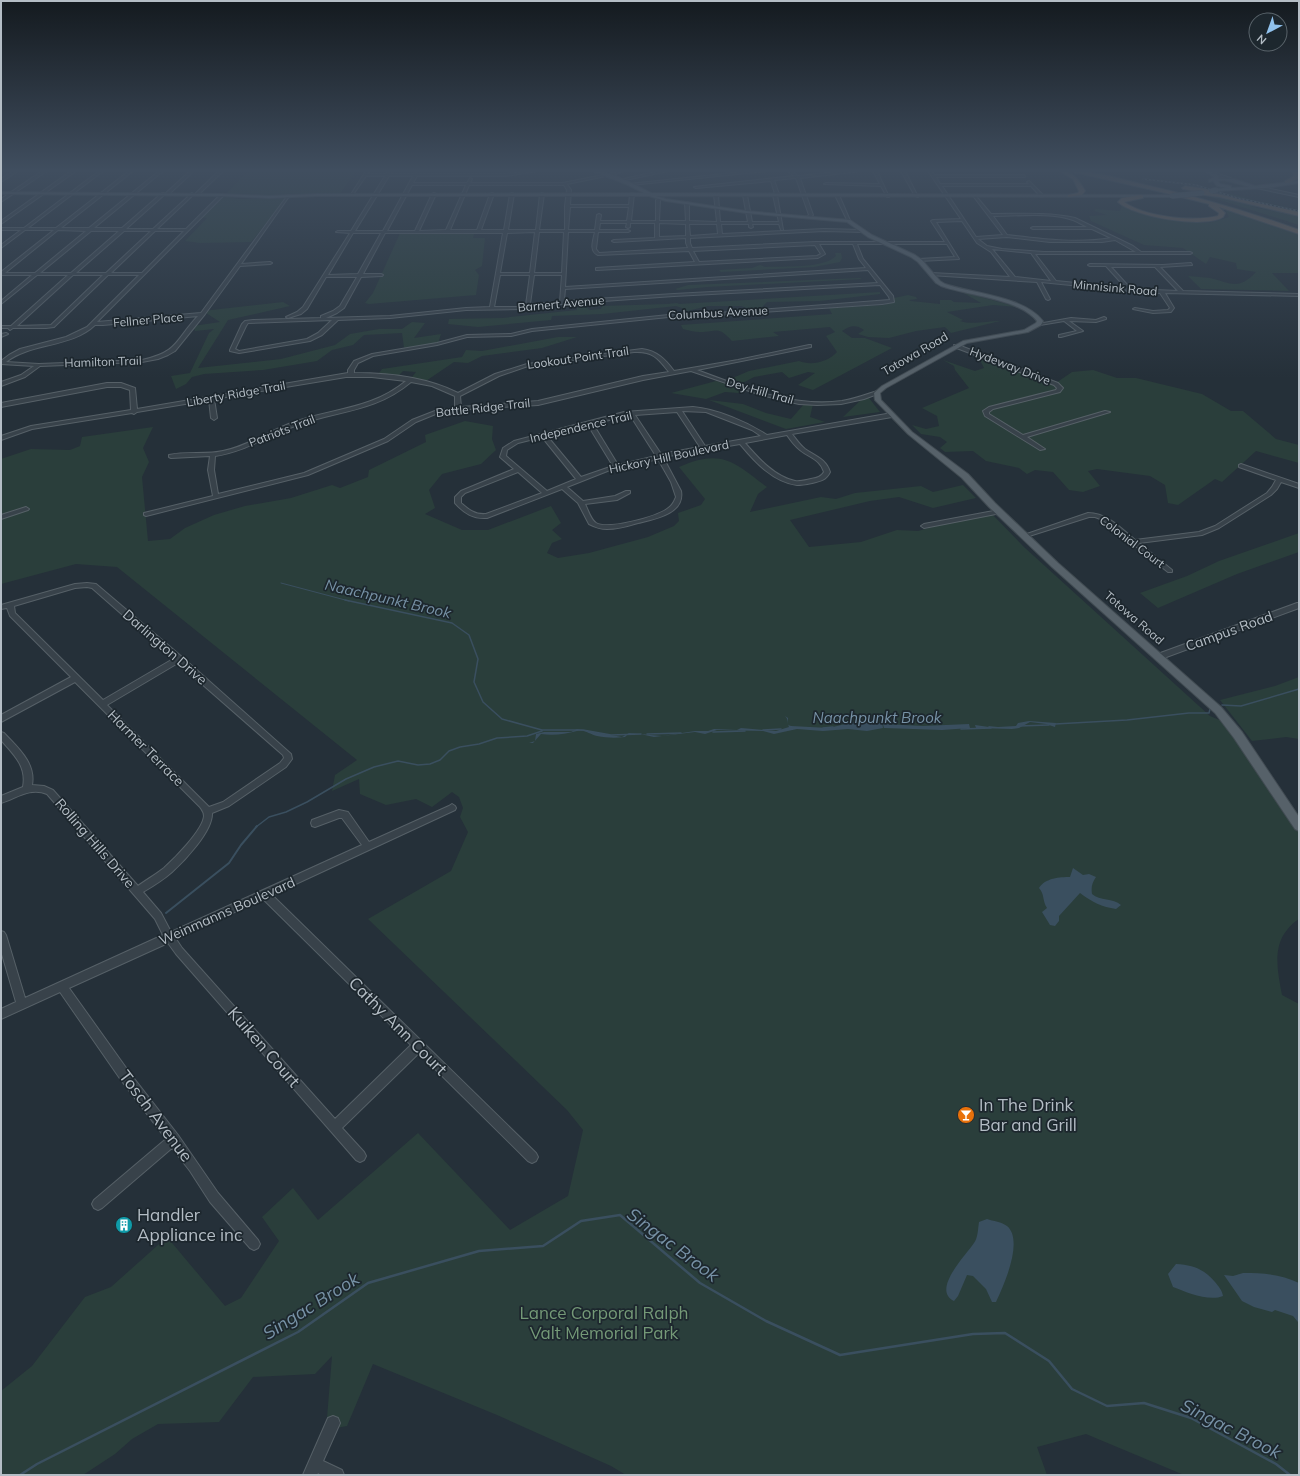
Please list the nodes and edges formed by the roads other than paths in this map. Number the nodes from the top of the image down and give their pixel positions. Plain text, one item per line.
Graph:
1 (10, 240) edge
2 (44, 240) edge
3 (77, 240) edge
4 (111, 240) edge
5 (144, 240) edge
6 (177, 240) edge
7 (257, 240) edge
8 (347, 240) edge
9 (380, 240) edge
10 (504, 240) edge
11 (536, 240) edge
12 (566, 240) edge
13 (595, 240) edge
14 (627, 240) joint
15 (631, 240) edge
16 (688, 240) edge
17 (786, 240) edge
18 (878, 240) edge
19 (945, 240) edge
20 (978, 240) edge
21 (1040, 240) edge
22 (1109, 240) edge
23 (1117, 240) edge
24 (614, 241) dead end
25 (816, 243) junction
26 (854, 243) junction
27 (883, 243) junction
28 (947, 243) junction
29 (789, 244) junction
30 (1, 247) edge
31 (987, 247) junction
32 (691, 250) junction
33 (1033, 252) junction
34 (1140, 253) junction
35 (1190, 253) dead end
36 (919, 260) junction
37 (270, 263) dead end
38 (697, 264) junction
39 (1191, 264) dead end
40 (238, 265) junction
41 (1090, 265) dead end
42 (1108, 266) junction
43 (1156, 266) junction
44 (597, 269) dead end
45 (869, 269) junction
46 (1, 274) edge
47 (37, 274) junction
48 (72, 274) junction
49 (108, 274) junction
50 (143, 274) junction
51 (498, 274) junction
52 (532, 274) junction
53 (564, 274) junction
54 (931, 274) junction
55 (360, 275) junction
56 (381, 275) dead end
57 (325, 276) junction
58 (1014, 278) junction
59 (1038, 280) junction
60 (1054, 282) junction
61 (881, 284) junction
62 (563, 288) junction
63 (1130, 290) junction
64 (1162, 292) junction
65 (1183, 292) junction
66 (1299, 295) edge
67 (1048, 299) dead end
68 (1, 303) edge
69 (562, 303) junction
70 (528, 306) junction
71 (492, 308) junction
72 (1135, 309) dead end
73 (202, 314) junction
74 (336, 318) junction
75 (1104, 318) dead end
76 (313, 319) junction
77 (277, 320) junction
78 (1065, 320) junction
79 (95, 323) junction
80 (1040, 324) junction
81 (1, 327) edge
82 (7, 332) edge
83 (1061, 336) dead end
84 (809, 346) dead end
85 (956, 346) junction
86 (1, 363) edge
87 (39, 364) junction
88 (692, 370) junction
89 (673, 373) junction
90 (351, 375) junction
91 (410, 381) junction
92 (1, 384) edge
93 (877, 393) junction
94 (457, 396) junction
95 (211, 398) junction
96 (1, 405) edge
97 (458, 409) junction
98 (678, 410) junction
99 (134, 412) junction
100 (1107, 412) dead end
101 (632, 414) junction
102 (892, 415) junction
103 (214, 418) dead end
104 (590, 423) junction
105 (788, 433) junction
106 (543, 435) junction
107 (766, 437) junction
108 (1022, 437) junction
109 (1, 438) edge
110 (742, 442) junction
111 (703, 448) junction
112 (1042, 449) dead end
113 (213, 454) junction
114 (171, 456) dead end
115 (660, 457) junction
116 (1241, 466) dead end
117 (616, 467) junction
118 (518, 470) junction
119 (580, 480) junction
120 (1279, 480) junction
121 (1299, 486) edge
122 (563, 487) junction
123 (628, 492) dead end
124 (546, 494) junction
125 (216, 497) junction
126 (582, 503) junction
127 (26, 509) dead end
128 (999, 512) junction
129 (146, 514) dead end
130 (1, 517) edge
131 (924, 526) dead end
132 (1024, 536) junction
133 (1134, 542) junction
134 (1170, 571) dead end
135 (10, 604) junction
136 (1299, 605) edge
137 (1, 607) edge
138 (1158, 657) junction
139 (179, 659) junction
140 (76, 678) junction
141 (102, 704) junction
142 (1, 719) edge
143 (1, 735) edge
144 (27, 790) junction
145 (1, 800) edge
146 (452, 808) dead end
147 (208, 811) junction
148 (315, 823) dead end
149 (1299, 826) edge
150 (368, 847) junction
151 (137, 892) junction
152 (265, 894) junction
153 (1, 935) edge
154 (169, 937) junction
155 (61, 986) junction
156 (22, 1004) junction
157 (1, 1014) edge
158 (418, 1046) junction
159 (335, 1128) junction
160 (174, 1139) junction
161 (360, 1156) dead end
162 (532, 1157) dead end
163 (98, 1204) dead end
164 (254, 1244) dead end
165 (333, 1423) dead end
166 (313, 1470) edge
167 (337, 1475) edge

1 - 30 street
2 - 46 street
3 - 47 street
4 - 48 street
5 - 49 street
6 - 50 street
7 - 40 street, Hamilton Trail
8 - 57 street
9 - 55 street
10 - 51 street
11 - 52 street
12 - 53 street
13 - 32 street
14 - 15 street
14 - 24 street
16 - 32 street
17 - 29 street
18 - 27 main road
19 - 28 street
20 - 31 street
21 - 22 street
23 - 34 street
25 - 26 street
25 - 29 street
25 - 38 street
26 - 27 street
26 - 45 street
27 - 28 street
27 - 36 main road
28 - 36 street
29 - 32 street
31 - 33 street
31 - 58 street
32 - 38 street
33 - 34 street
33 - 60 street
34 - 35 street
36 - 54 main road
37 - 40 street
38 - 44 street
39 - 43 street
40 - 73 street, Hamilton Trail
41 - 42 street
42 - 43 street
42 - 63 street
43 - 65 street
45 - 61 street
45 - 62 street
46 - 47 street
47 - 48 street
47 - 68 street
48 - 49 street
48 - 82 street
49 - 50 street
49 - 82 street
50 - 79 street
51 - 52 street
51 - 71 street
52 - 53 street
52 - 70 street
53 - 62 street
54 - 58 street, Minnisink Road
54 - 80 main road
55 - 56 street
55 - 57 street
55 - 76 street
57 - 77 street
58 - 59 street, Minnisink Road
59 - 60 street, Minnisink Road
59 - 67 street
60 - 63 street, Minnisink Road
61 - 69 street, Barnert Avenue
61 - 90 street, Columbus Avenue
62 - 69 street
63 - 64 street, Minnisink Road
64 - 65 street, Minnisink Road
64 - 72 street
65 - 66 street, Minnisink Road
69 - 70 street, Barnert Avenue
70 - 71 street, Barnert Avenue
71 - 74 street, Barnert Avenue
73 - 79 street, Fellner Place
73 - 87 street, Hamilton Trail
74 - 76 street, Barnert Avenue
74 - 77 street, Barnert Avenue
75 - 78 street
76 - 77 street, Barnert Avenue
78 - 80 street
78 - 83 street
79 - 86 street
80 - 85 main road, Totowa Road
81 - 82 street
84 - 88 street, Battle Ridge Trail
85 - 93 main road, Totowa Road
85 - 108 street, Hydeway Drive
86 - 87 street, Hamilton Trail
87 - 92 street
88 - 89 street, Battle Ridge Trail
88 - 93 street, Dey Hill Trail
89 - 94 street, Lookout Point Trail
89 - 97 street, Battle Ridge Trail
90 - 91 street, Liberty Ridge Trail
90 - 95 street, Liberty Ridge Trail
91 - 94 street, Liberty Ridge Trail
91 - 113 street, Patriots Trail
93 - 102 main road, Totowa Road
94 - 97 street
95 - 99 street, Liberty Ridge Trail
95 - 103 street
96 - 99 street
97 - 125 street, Battle Ridge Trail
98 - 101 street, Independence Trail
98 - 107 street, Independence Trail
98 - 111 street
99 - 109 street, Liberty Ridge Trail
100 - 108 street
101 - 104 street, Independence Trail
101 - 115 street
102 - 105 street, Hickory Hill Boulevard
102 - 128 main road, Totowa Road
104 - 106 street, Independence Trail
104 - 117 street
105 - 107 street, Hickory Hill Boulevard
105 - 110 street
106 - 118 street, Independence Trail
106 - 119 street
107 - 110 street, Hickory Hill Boulevard
108 - 112 street, Hydeway Drive
110 - 111 street, Hickory Hill Boulevard
111 - 115 street, Hickory Hill Boulevard
113 - 114 street, Patriots Trail
113 - 125 street
115 - 117 street, Hickory Hill Boulevard
115 - 126 street
116 - 120 street
117 - 119 street, Hickory Hill Boulevard
118 - 124 street, Independence Trail
118 - 124 street, Hickory Hill Boulevard
119 - 122 street, Hickory Hill Boulevard
120 - 121 street
120 - 133 street
122 - 124 street, Hickory Hill Boulevard
122 - 126 street
123 - 126 street
125 - 129 street, Battle Ridge Trail
127 - 130 street
128 - 131 street
128 - 132 main road, Totowa Road
132 - 133 street, Colonial Court
132 - 138 main road, Totowa Road
133 - 134 street, Colonial Court
135 - 137 street, Darlington Drive
135 - 139 street, Darlington Drive
135 - 140 street, Harmer Terrace
136 - 138 street, Campus Road
138 - 149 main road, Totowa Road
139 - 141 street
139 - 147 street, Darlington Drive
140 - 141 street, Harmer Terrace
140 - 142 street
141 - 147 street, Harmer Terrace
143 - 144 street
144 - 145 street, Rolling Hills Drive
144 - 151 street, Rolling Hills Drive
146 - 150 street, Weinmanns Boulevard
147 - 151 street
148 - 150 street
150 - 152 street, Weinmanns Boulevard
151 - 154 street, Rolling Hills Drive
152 - 154 street, Weinmanns Boulevard
152 - 158 street, Cathy Ann Court
153 - 156 street
154 - 155 street, Weinmanns Boulevard
154 - 159 street, Kuiken Court
155 - 156 street, Weinmanns Boulevard
155 - 160 street, Tosch Avenue
156 - 157 street, Weinmanns Boulevard
158 - 159 street
158 - 162 street, Cathy Ann Court
159 - 161 street, Kuiken Court
160 - 163 street
160 - 164 street, Tosch Avenue
165 - 166 street
166 - 167 street

